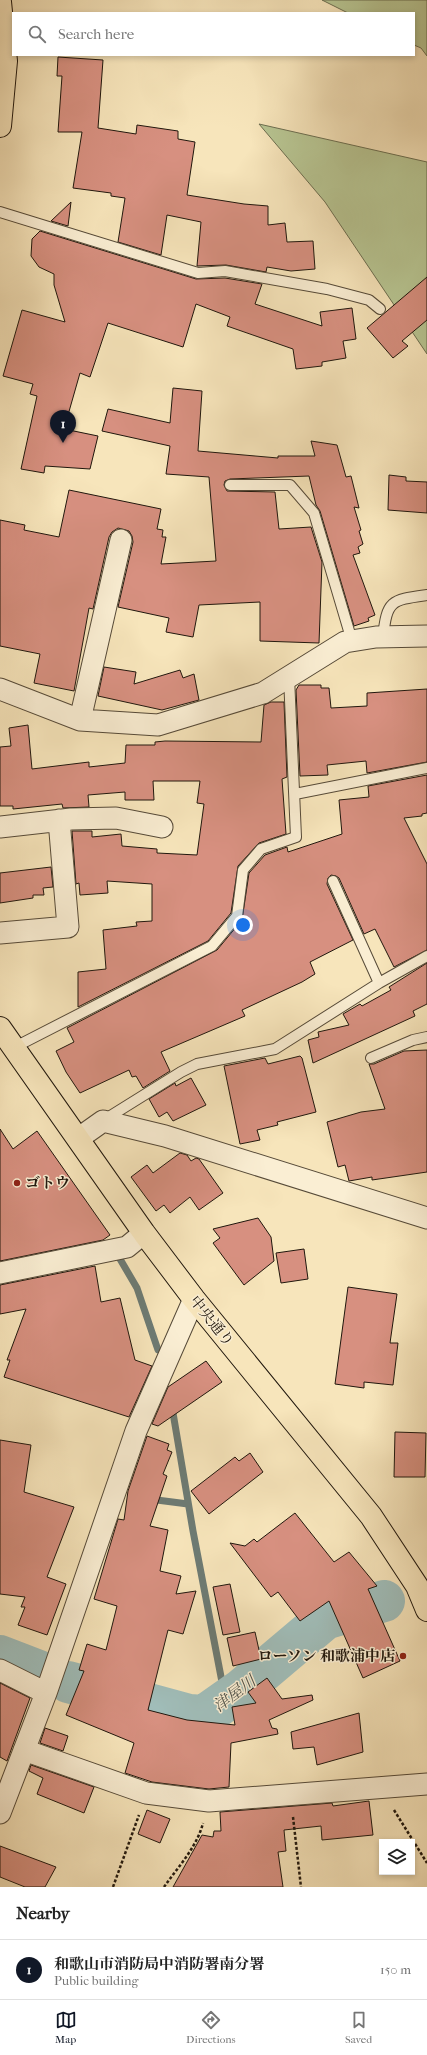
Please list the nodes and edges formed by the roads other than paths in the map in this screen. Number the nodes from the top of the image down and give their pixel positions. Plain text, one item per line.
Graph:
1 (0, 2) edge
2 (0, 126) edge
3 (0, 212) edge
4 (380, 309) dead end
5 (230, 484) dead end
6 (121, 540) dead end
7 (427, 595) edge
8 (427, 636) edge
9 (383, 637) junction
10 (352, 641) junction
11 (289, 677) junction
12 (0, 689) edge
13 (80, 720) junction
14 (427, 768) edge
15 (295, 794) junction
16 (59, 820) junction
17 (0, 827) edge
18 (162, 827) dead end
19 (333, 881) dead end
20 (0, 933) edge
21 (427, 956) edge
22 (379, 983) junction
23 (0, 1028) edge
24 (427, 1037) edge
25 (13, 1048) junction
26 (371, 1058) dead end
27 (103, 1121) junction
28 (79, 1138) junction
29 (427, 1218) edge
30 (144, 1234) junction
31 (0, 1273) edge
32 (194, 1299) junction
33 (422, 1583) edge
34 (427, 1610) edge
35 (0, 1670) edge
36 (46, 1692) junction
37 (24, 1750) junction
38 (427, 1784) edge
39 (0, 1813) edge

1 - 2 highway
3 - 4 lane
5 - 10 lane
6 - 13 street
7 - 9 lane
8 - 9 street
9 - 10 street
10 - 11 street
11 - 13 street
11 - 15 lane
12 - 13 street
14 - 15 lane
15 - 25 lane
16 - 17 street
16 - 18 street
16 - 20 street
19 - 22 lane
21 - 22 lane
22 - 27 lane
23 - 25 highway, 中央通り
24 - 26 lane
25 - 28 highway, 中央通り
27 - 28 street
27 - 29 street
28 - 30 highway, 中央通り
30 - 31 street
30 - 32 highway, 中央通り
32 - 33 highway, 中央通り
32 - 36 street
33 - 34 highway, 中央通り
35 - 36 street
36 - 37 street
37 - 38 street
37 - 39 street

